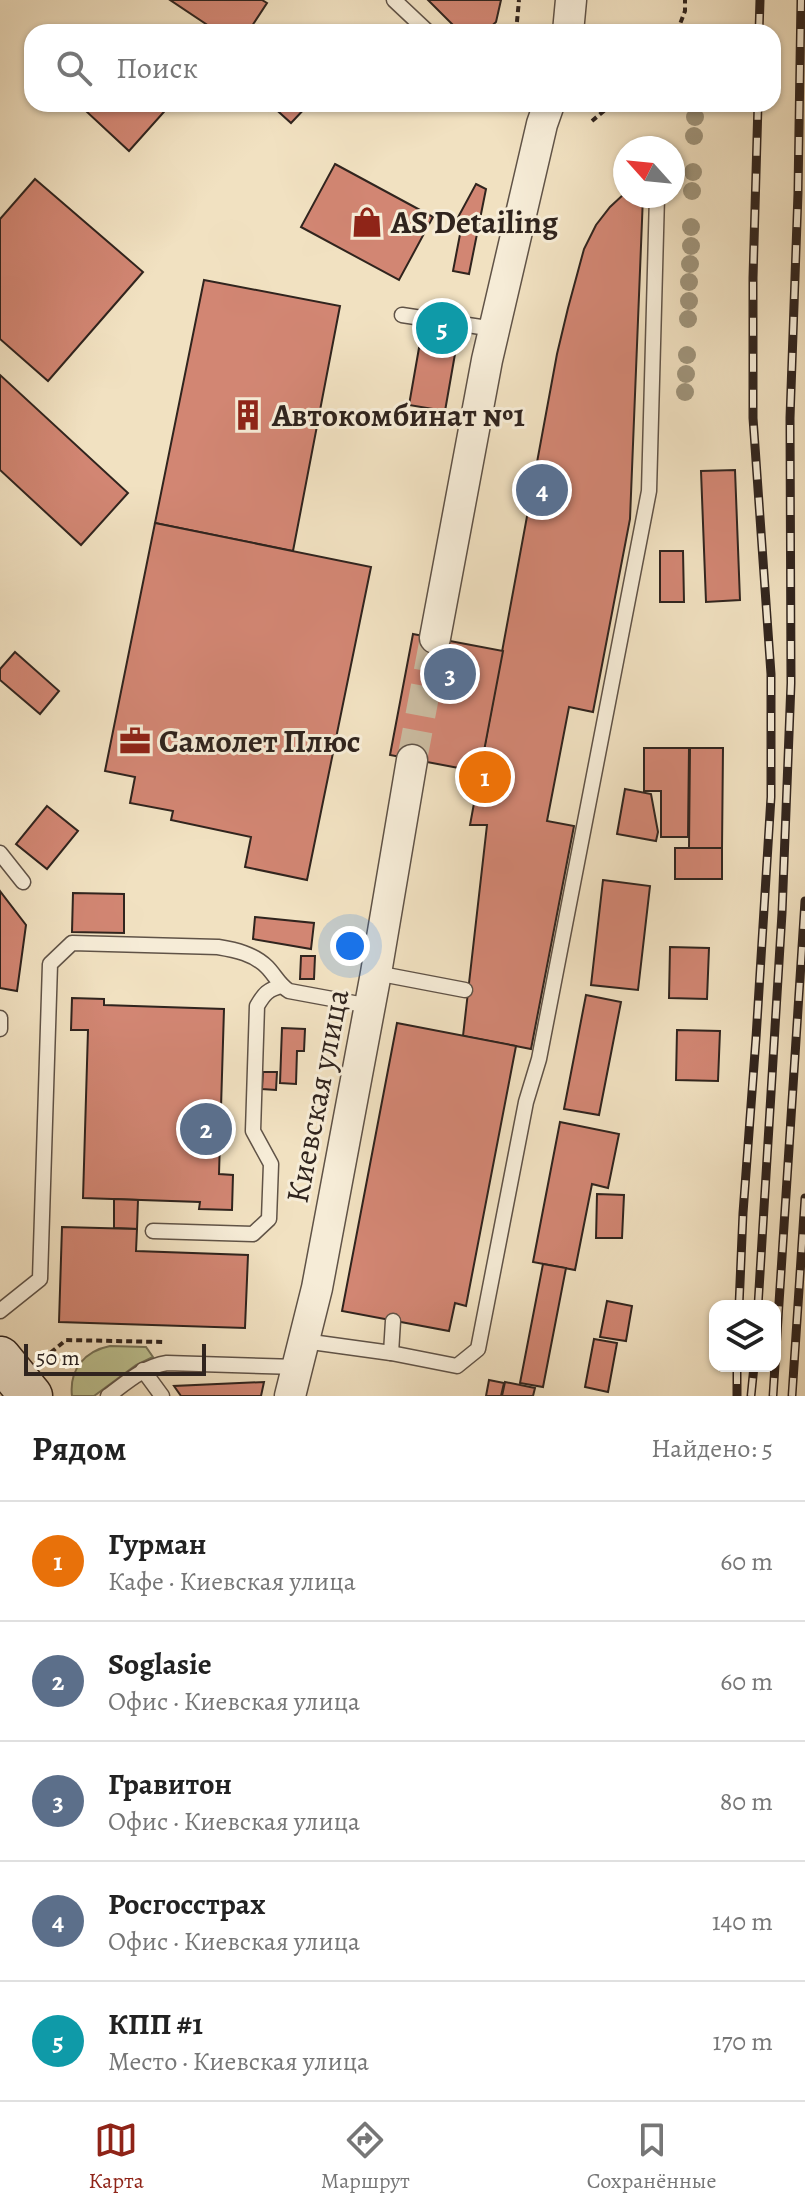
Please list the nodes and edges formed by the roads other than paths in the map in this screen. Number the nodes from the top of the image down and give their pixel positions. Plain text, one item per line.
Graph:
1 (394, 0) edge
2 (420, 24) edge
3 (542, 112) edge
4 (657, 208) edge
5 (402, 315) dead end
6 (494, 329) junction
7 (435, 638) tunnel mouth
8 (412, 760) tunnel mouth
9 (0, 853) edge
10 (23, 882) dead end
11 (376, 973) junction
12 (282, 986) junction
13 (465, 990) dead end
14 (370, 1006) junction
15 (0, 1018) edge
16 (0, 1029) edge
17 (153, 1231) dead end
18 (0, 1311) edge
19 (393, 1321) dead end
20 (391, 1353) junction
21 (0, 1358) edge
22 (297, 1368) edge
23 (143, 1370) junction
24 (31, 1396) edge
25 (108, 1396) edge
26 (162, 1396) edge

1 - 2 lane
3 - 6 street
4 - 20 lane
5 - 6 lane
6 - 7 street
8 - 11 street, Киевская улица
9 - 10 lane
11 - 13 lane
11 - 14 street, Киевская улица
12 - 14 lane
12 - 17 lane
12 - 18 lane
14 - 22 street, Киевская улица
15 - 16 lane
19 - 20 lane
20 - 22 lane
21 - 24 street
22 - 23 lane
23 - 25 lane
23 - 26 lane

